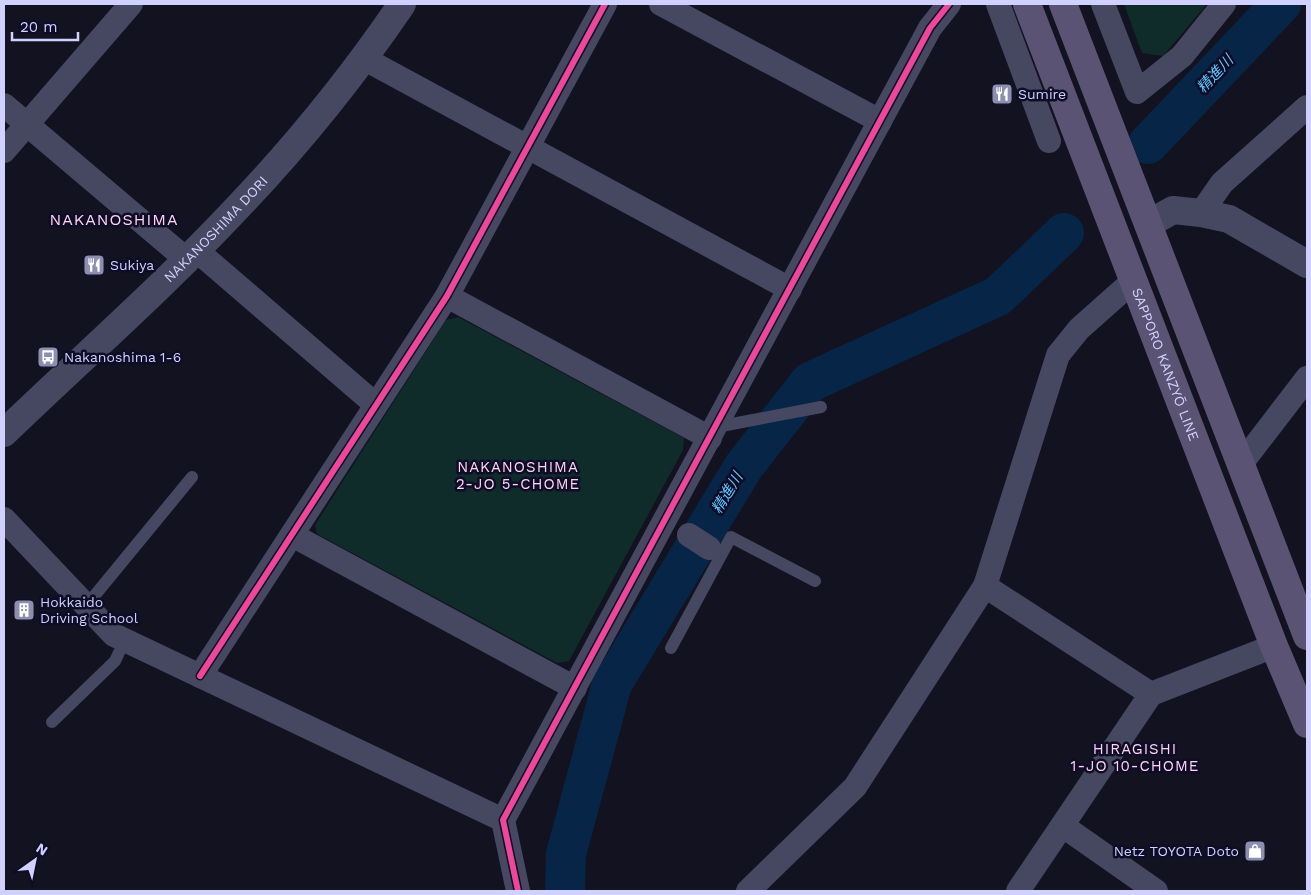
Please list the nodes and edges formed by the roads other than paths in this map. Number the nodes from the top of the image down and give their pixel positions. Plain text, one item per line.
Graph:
1 (131, 4) edge
2 (605, 4) edge
3 (661, 4) edge
4 (949, 4) edge
5 (998, 4) edge
6 (1027, 4) edge
7 (1063, 4) edge
8 (1103, 4) edge
9 (1224, 4) edge
10 (398, 5) edge
11 (363, 58) junction
12 (4, 105) edge
13 (1307, 107) edge
14 (880, 121) junction
15 (27, 124) junction
16 (1049, 141) dead end
17 (528, 147) junction
18 (4, 151) edge
19 (1201, 212) junction
20 (1148, 224) junction
21 (192, 255) junction
22 (1307, 264) edge
23 (1133, 281) junction
24 (790, 289) junction
25 (447, 296) junction
26 (1307, 378) edge
27 (376, 405) junction
28 (822, 408) dead end
29 (713, 432) junction
30 (4, 433) edge
31 (1241, 464) junction
32 (192, 477) dead end
33 (4, 519) edge
34 (666, 519) junction
35 (292, 535) junction
36 (689, 535) joint
37 (715, 552) junction
38 (815, 581) dead end
39 (985, 586) junction
40 (86, 606) junction
41 (1307, 634) edge
42 (125, 640) junction
43 (1274, 646) junction
44 (671, 648) dead end
45 (200, 676) junction
46 (575, 688) junction
47 (1151, 694) junction
48 (52, 722) dead end
49 (1307, 724) edge
50 (503, 820) junction
51 (1062, 826) junction
52 (518, 891) edge
53 (748, 891) edge
54 (1018, 891) edge
55 (1156, 891) edge

1 - 15 street
2 - 17 street
3 - 14 street
4 - 14 street
5 - 16 street
6 - 23 main road, SAPPORO KANZYŌ LINE
7 - 20 main road
8 - 9 street
10 - 11 street, NAKANOSHIMA DORI
11 - 17 street
11 - 21 street, NAKANOSHIMA DORI
12 - 15 street
13 - 19 street
14 - 24 street
15 - 18 street
15 - 21 street
17 - 24 street
17 - 25 street
19 - 20 street
19 - 22 street
20 - 31 main road
21 - 27 street
21 - 30 street, NAKANOSHIMA DORI
23 - 39 street
23 - 43 main road, SAPPORO KANZYŌ LINE
24 - 29 street
25 - 27 street
25 - 29 street
26 - 31 street
27 - 35 street
28 - 29 lane
29 - 34 street
31 - 41 main road
32 - 40 lane
33 - 40 street
34 - 36 lane
34 - 46 street
35 - 45 street
35 - 46 street
36 - 37 street
37 - 38 lane
37 - 44 lane
39 - 47 street
39 - 53 street
40 - 42 street
42 - 45 street
42 - 48 lane
43 - 47 street
43 - 49 main road, SAPPORO KANZYŌ LINE
45 - 50 street
46 - 50 street
47 - 51 street
50 - 52 street
51 - 54 street
51 - 55 street

